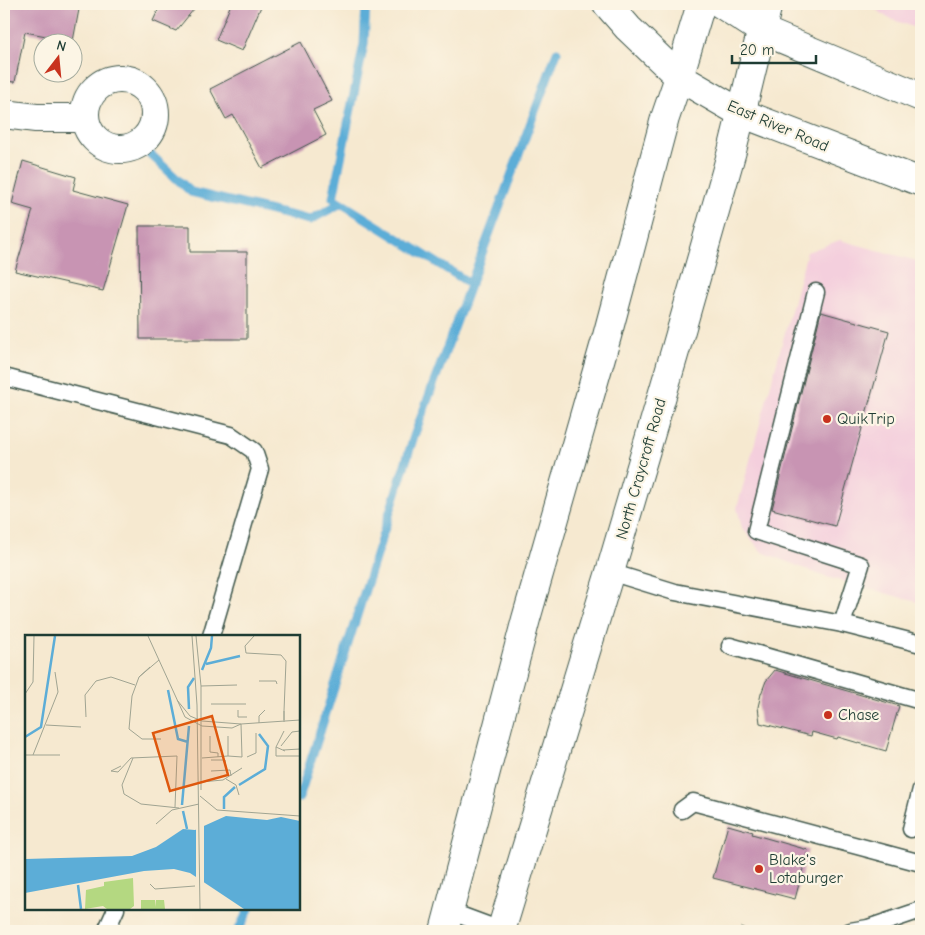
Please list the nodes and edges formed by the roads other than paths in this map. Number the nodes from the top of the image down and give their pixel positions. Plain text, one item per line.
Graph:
1 (607, 4) edge
2 (701, 4) edge
3 (720, 4) edge
4 (768, 4) edge
5 (761, 30) junction
6 (679, 77) junction
7 (921, 97) edge
8 (741, 112) junction
9 (4, 114) edge
10 (84, 118) dead end
11 (921, 182) edge
12 (816, 292) dead end
13 (4, 376) edge
14 (610, 572) junction
15 (842, 624) junction
16 (211, 635) edge
17 (921, 644) edge
18 (730, 646) dead end
19 (921, 701) edge
20 (921, 789) edge
21 (682, 810) dead end
22 (911, 829) dead end
23 (921, 863) edge
24 (116, 910) edge
25 (921, 910) edge
26 (446, 921) edge
27 (106, 931) edge
28 (502, 931) edge
29 (850, 931) edge

1 - 6 main road, East River Road
2 - 6 main road
3 - 5 main road
4 - 5 main road, North Craycroft Road
5 - 7 main road
5 - 8 main road, North Craycroft Road
6 - 8 main road, East River Road
6 - 26 main road
8 - 11 main road, East River Road
8 - 14 main road, North Craycroft Road
9 - 10 main road
12 - 15 lane
13 - 16 lane
14 - 15 lane
14 - 28 main road, North Craycroft Road
15 - 17 lane
18 - 19 lane
20 - 22 lane
21 - 23 lane
24 - 27 lane
25 - 29 lane
26 - 28 lane

